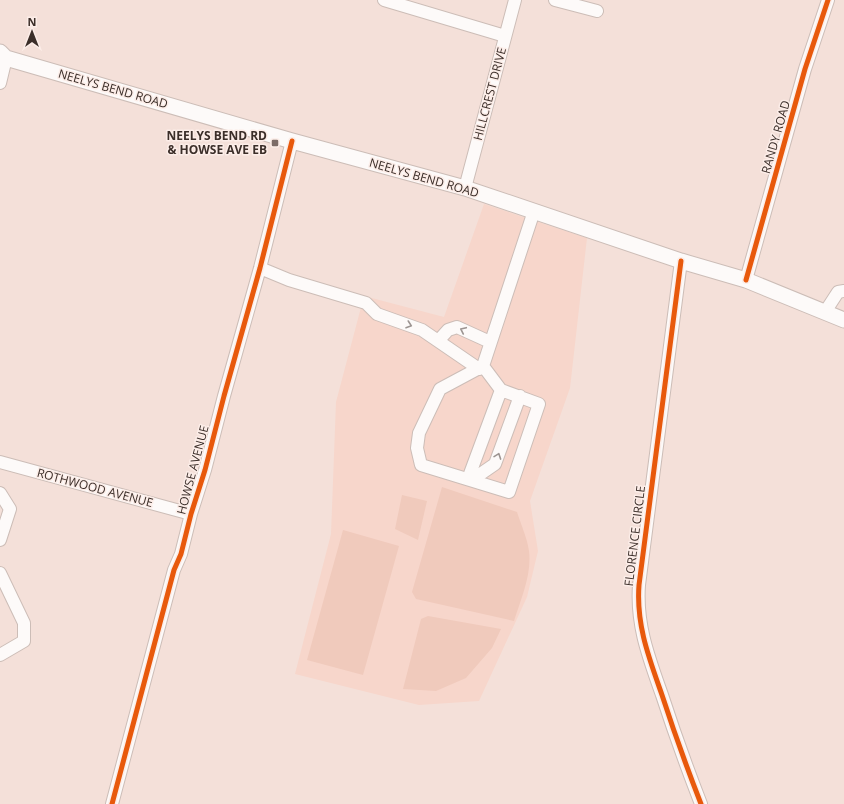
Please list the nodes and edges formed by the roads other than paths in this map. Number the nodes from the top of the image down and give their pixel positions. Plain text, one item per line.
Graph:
1 (384, 0) edge
2 (515, 0) edge
3 (555, 0) edge
4 (828, 0) edge
5 (597, 11) dead end
6 (505, 36) junction
7 (3, 55) edge
8 (0, 83) edge
9 (292, 141) junction
10 (465, 188) junction
11 (534, 211) junction
12 (681, 261) junction
13 (260, 268) junction
14 (746, 280) junction
15 (844, 291) edge
16 (825, 312) junction
17 (844, 320) edge
18 (438, 340) junction
19 (490, 342) junction
20 (481, 368) junction
21 (501, 390) junction
22 (520, 396) junction
23 (0, 462) edge
24 (468, 479) junction
25 (0, 493) edge
26 (191, 514) junction
27 (0, 540) edge
28 (0, 573) edge
29 (0, 655) edge
30 (112, 804) edge
31 (701, 804) edge

1 - 6 street
2 - 6 street, HILLCREST DRIVE
3 - 5 street
4 - 14 street, RANDY ROAD
6 - 10 street, HILLCREST DRIVE
7 - 8 street
7 - 9 main road, NEELYS BEND ROAD
9 - 10 main road, NEELYS BEND ROAD
9 - 13 street, HOWSE AVENUE
10 - 11 main road, NEELYS BEND ROAD
11 - 12 main road, NEELYS BEND ROAD
11 - 19 street
12 - 14 main road, NEELYS BEND ROAD
12 - 31 street, FLORENCE CIRCLE
13 -> 18 street
13 - 26 street, HOWSE AVENUE
14 - 16 main road, NEELYS BEND ROAD
15 - 16 street
16 - 17 main road, NEELYS BEND ROAD
19 -> 18 street
18 - 20 street
19 - 20 street
20 - 21 street
20 - 24 street
21 - 22 street
21 - 24 street
24 -> 22 street
22 - 24 street
23 - 26 street, ROTHWOOD AVENUE
25 - 27 street
26 - 30 street, HOWSE AVENUE
28 - 29 street

